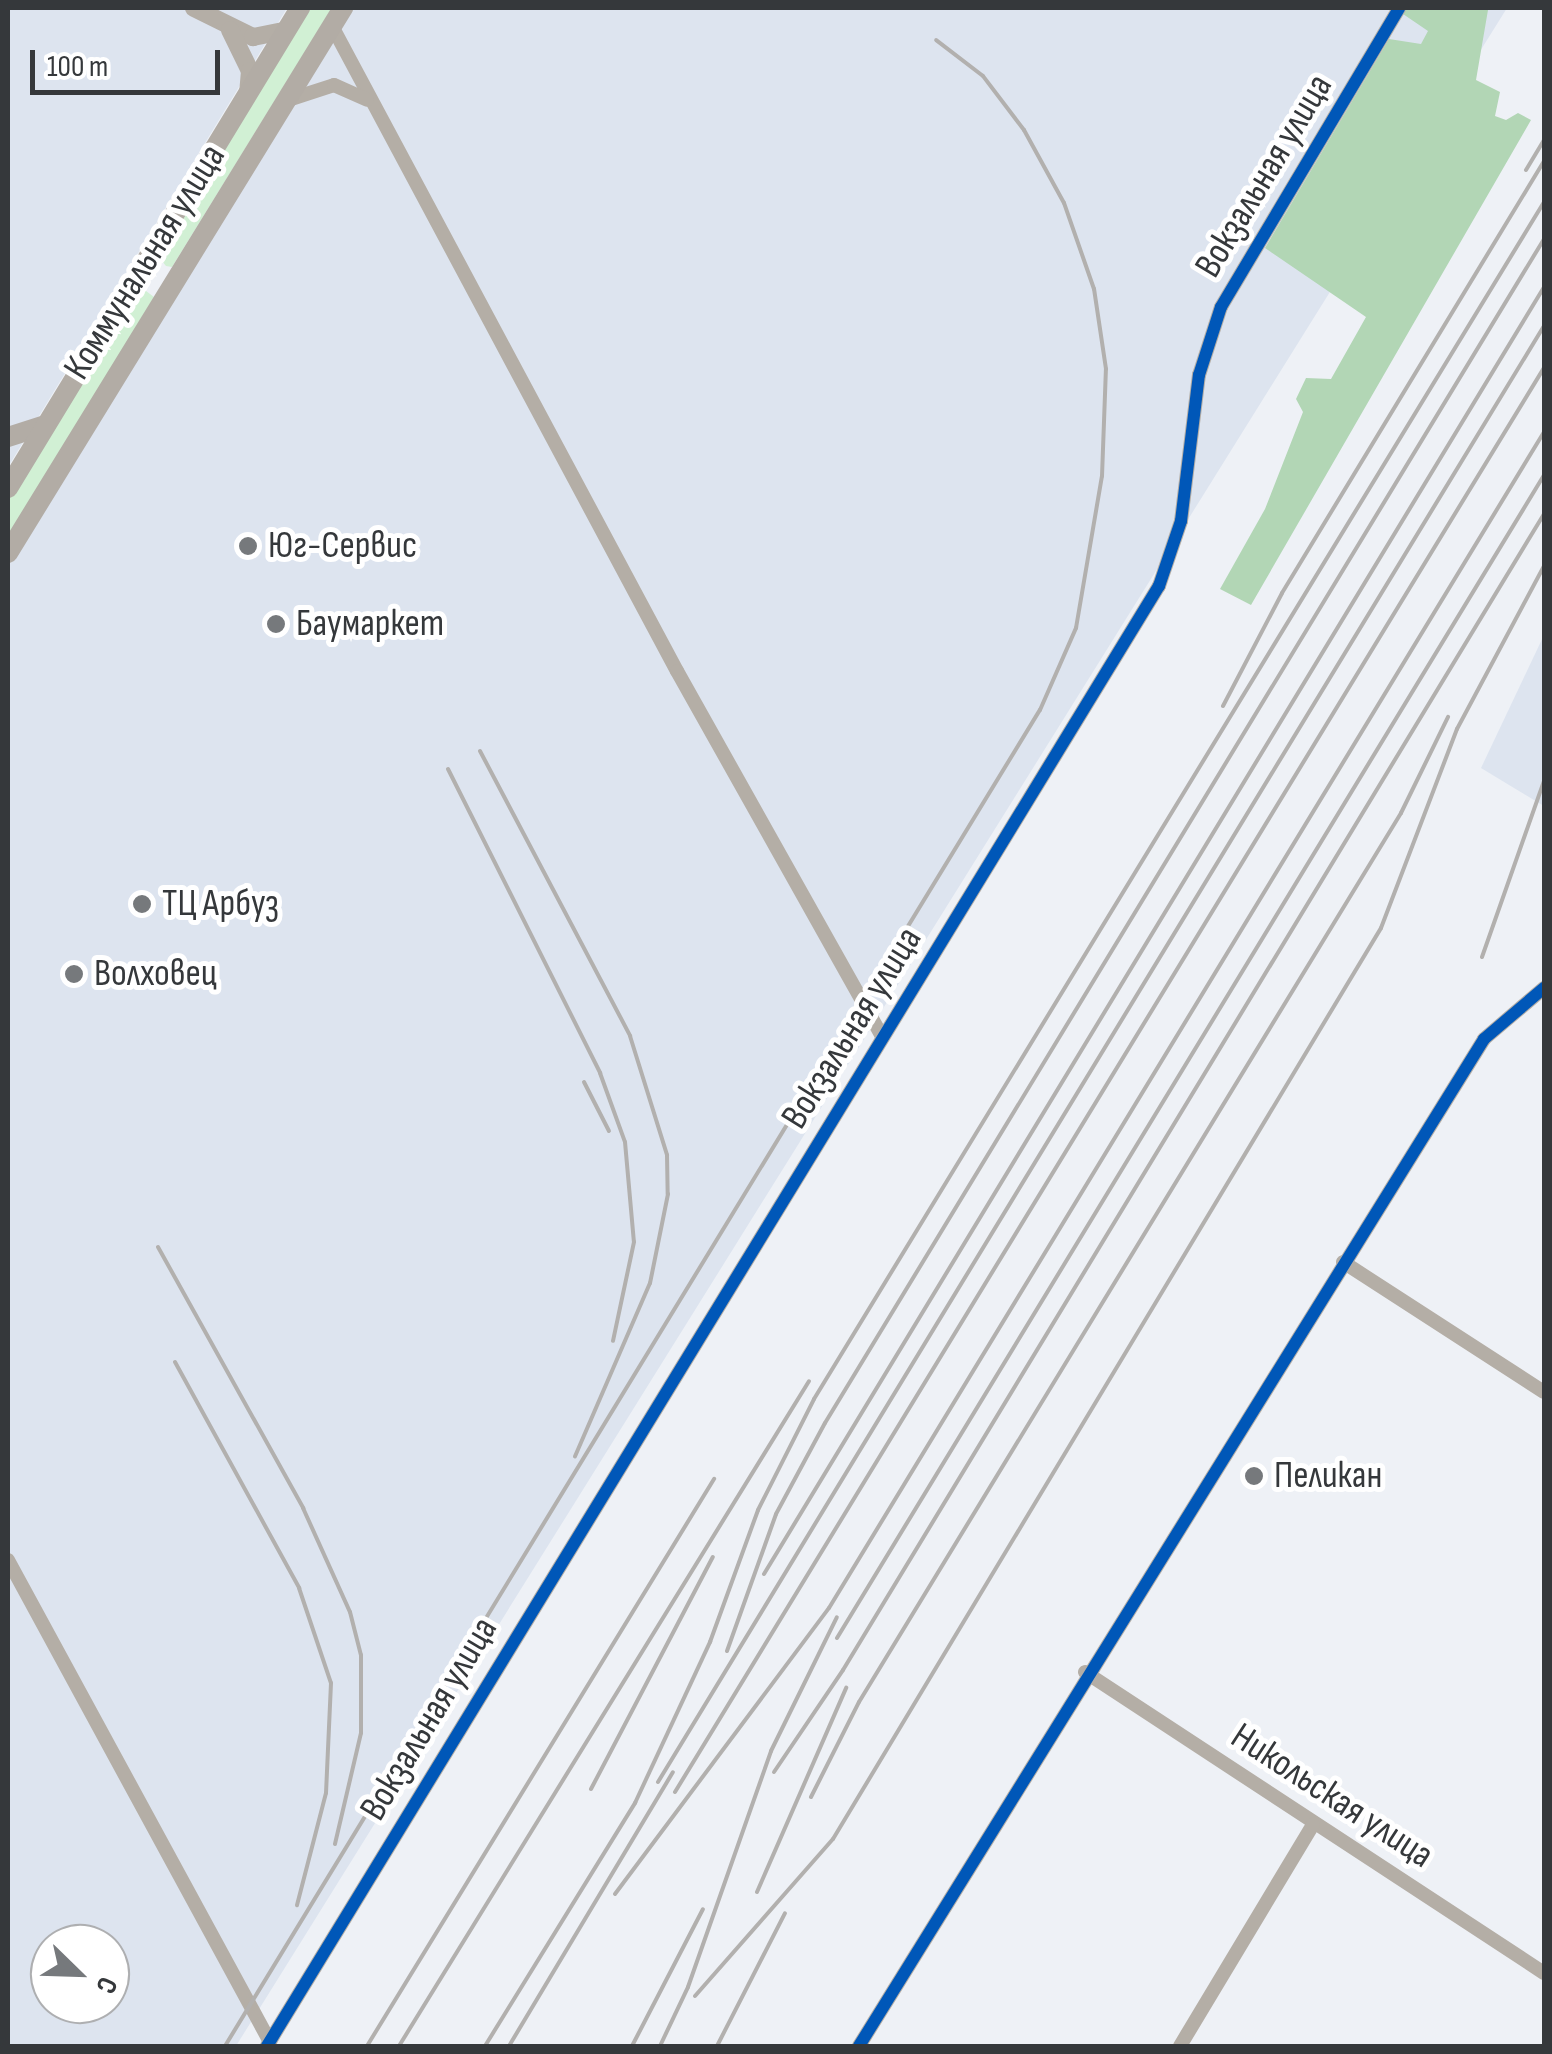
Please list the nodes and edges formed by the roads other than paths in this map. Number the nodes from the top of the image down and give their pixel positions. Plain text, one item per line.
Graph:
1 (194, 8) edge
2 (300, 8) edge
3 (1399, 8) edge
4 (337, 16) edge
5 (230, 30) junction
6 (286, 31) junction
7 (248, 93) junction
8 (370, 103) junction
9 (282, 105) junction
10 (141, 268) junction
11 (171, 286) junction
12 (46, 425) junction
13 (8, 437) edge
14 (8, 488) edge
15 (8, 553) edge
16 (1543, 989) edge
17 (882, 1037) junction
18 (1343, 1262) junction
19 (1544, 1392) edge
20 (8, 1560) edge
21 (1085, 1672) junction
22 (1313, 1826) junction
23 (1544, 1973) edge
24 (268, 2044) edge
25 (859, 2046) edge
26 (1180, 2046) edge

1 - 5 street
2 - 6 main road, Коммунальная улица
3 - 17 street, Вокзальная улица
4 - 8 street
4 - 9 main road, Коммунальная улица
5 - 6 street
5 - 7 street
6 - 7 main road, Коммунальная улица
7 - 10 main road, Коммунальная улица
8 - 9 street
8 - 17 street
9 - 11 main road, Коммунальная улица
10 - 11 main road
10 - 12 main road, Коммунальная улица
11 - 15 main road, Коммунальная улица
12 - 13 main road
12 - 14 main road, Коммунальная улица
16 - 18 street
17 - 24 street, Вокзальная улица
18 - 19 street
18 - 21 street
20 - 24 street
21 - 22 street, Никольская улица
21 - 25 street
22 - 23 street, Никольская улица
22 - 26 street

